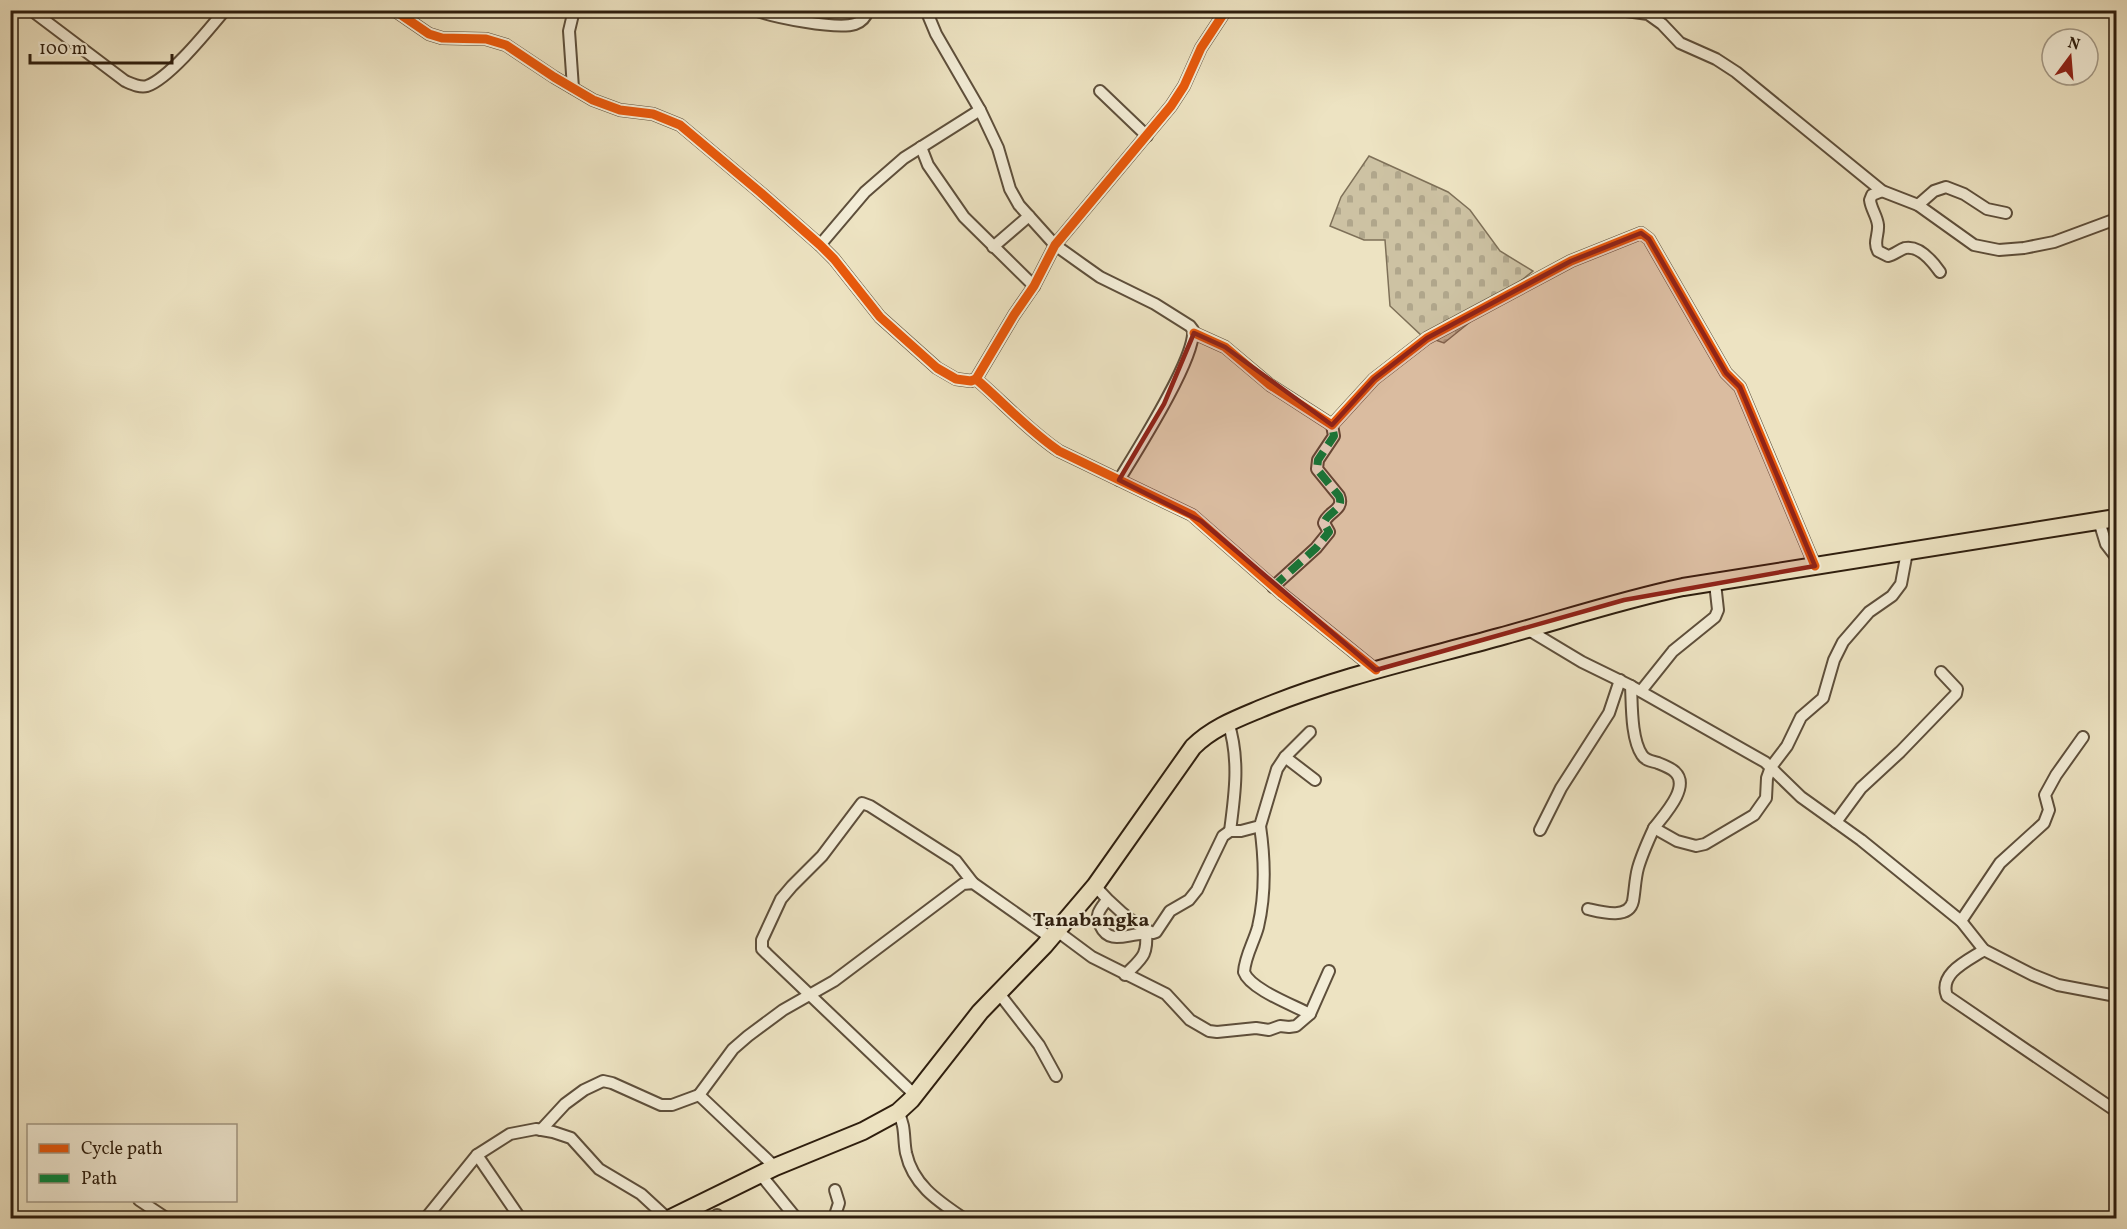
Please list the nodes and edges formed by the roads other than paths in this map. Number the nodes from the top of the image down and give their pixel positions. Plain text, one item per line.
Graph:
1 (31, 10) edge
2 (225, 10) edge
3 (394, 10) edge
4 (574, 10) edge
5 (755, 10) edge
6 (868, 10) edge
7 (926, 10) edge
8 (1226, 10) edge
9 (1619, 10) edge
10 (573, 88) junction
11 (1100, 91) dead end
12 (980, 110) junction
13 (1147, 136) junction
14 (921, 147) junction
15 (1882, 191) junction
16 (1918, 205) junction
17 (2006, 213) dead end
18 (1029, 216) junction
19 (2116, 219) edge
20 (820, 245) junction
21 (1055, 245) junction
22 (993, 247) junction
23 (1940, 272) dead end
24 (1034, 286) junction
25 (1194, 333) junction
26 (976, 380) junction
27 (1332, 425) junction
28 (1119, 480) junction
29 (2116, 518) edge
30 (2099, 521) junction
31 (1907, 552) junction
32 (2116, 557) edge
33 (1815, 566) junction
34 (1715, 583) junction
35 (1273, 587) junction
36 (1527, 629) junction
37 (1376, 670) junction
38 (1941, 672) dead end
39 (1620, 680) junction
40 (1636, 688) junction
41 (1228, 722) junction
42 (1310, 732) dead end
43 (2083, 737) dead end
44 (1285, 757) junction
45 (1771, 767) junction
46 (1315, 780) dead end
47 (1836, 822) junction
48 (1260, 826) junction
49 (1654, 828) junction
50 (1540, 830) dead end
51 (1230, 831) junction
52 (973, 883) junction
53 (1095, 886) junction
54 (1107, 900) junction
55 (1588, 909) dead end
56 (1961, 921) junction
57 (1147, 933) junction
58 (1054, 934) junction
59 (1984, 950) junction
60 (1329, 971) dead end
61 (1125, 975) junction
62 (998, 992) junction
63 (809, 996) junction
64 (2116, 996) edge
65 (1310, 1014) junction
66 (1056, 1076) dead end
67 (699, 1095) junction
68 (915, 1096) junction
69 (2116, 1111) edge
70 (898, 1112) junction
71 (541, 1130) junction
72 (477, 1155) junction
73 (768, 1171) junction
74 (835, 1190) dead end
75 (142, 1202) edge
76 (166, 1218) edge
77 (426, 1218) edge
78 (520, 1218) edge
79 (669, 1218) edge
80 (796, 1218) edge
81 (834, 1218) edge
82 (963, 1218) edge

1 - 2 street
3 - 10 street
4 - 10 street
5 - 6 street
7 - 12 street
8 - 13 street
9 - 15 street
10 - 20 street
11 - 13 street
12 - 14 street
12 - 18 street
13 - 21 street
14 - 20 street
14 - 22 street
15 - 16 street
15 - 23 street
16 - 17 street
16 - 19 street
18 - 21 street
18 - 22 street
20 - 26 street
21 - 24 street
21 - 25 street
22 - 24 street
24 - 26 street
25 - 27 street
25 - 28 street
26 - 28 street
27 - 33 street
27 - 35 street
28 - 35 street
29 - 30 main road
30 - 31 main road
30 - 32 street
31 - 33 main road
31 - 45 street
33 - 34 main road
34 - 36 main road
34 - 40 street
35 - 37 street
36 - 37 main road
36 - 39 street
37 - 41 main road
38 - 47 street
39 - 40 street
39 - 50 street
40 - 45 street
40 - 49 street
41 - 51 street
41 - 53 main road
42 - 44 street
43 - 56 street
44 - 46 street
44 - 48 street
45 - 47 street
45 - 49 street
47 - 56 street
48 - 51 street
48 - 65 street
49 - 55 street
51 - 57 street
52 - 58 street
52 - 63 street
52 - 63 street
53 - 54 street
53 - 58 main road
54 - 57 street
54 - 57 street
56 - 59 street
57 - 61 street
58 - 61 street
58 - 62 main road
59 - 64 street
59 - 69 street
60 - 65 street
61 - 65 street
62 - 66 street
62 - 68 main road
63 - 67 street
63 - 68 street
67 - 71 street
67 - 73 street
68 - 70 main road
70 - 73 main road
70 - 82 street
71 - 72 street
71 - 79 street
72 - 77 street
72 - 78 street
73 - 79 main road
73 - 80 street
74 - 81 street
75 - 76 street

